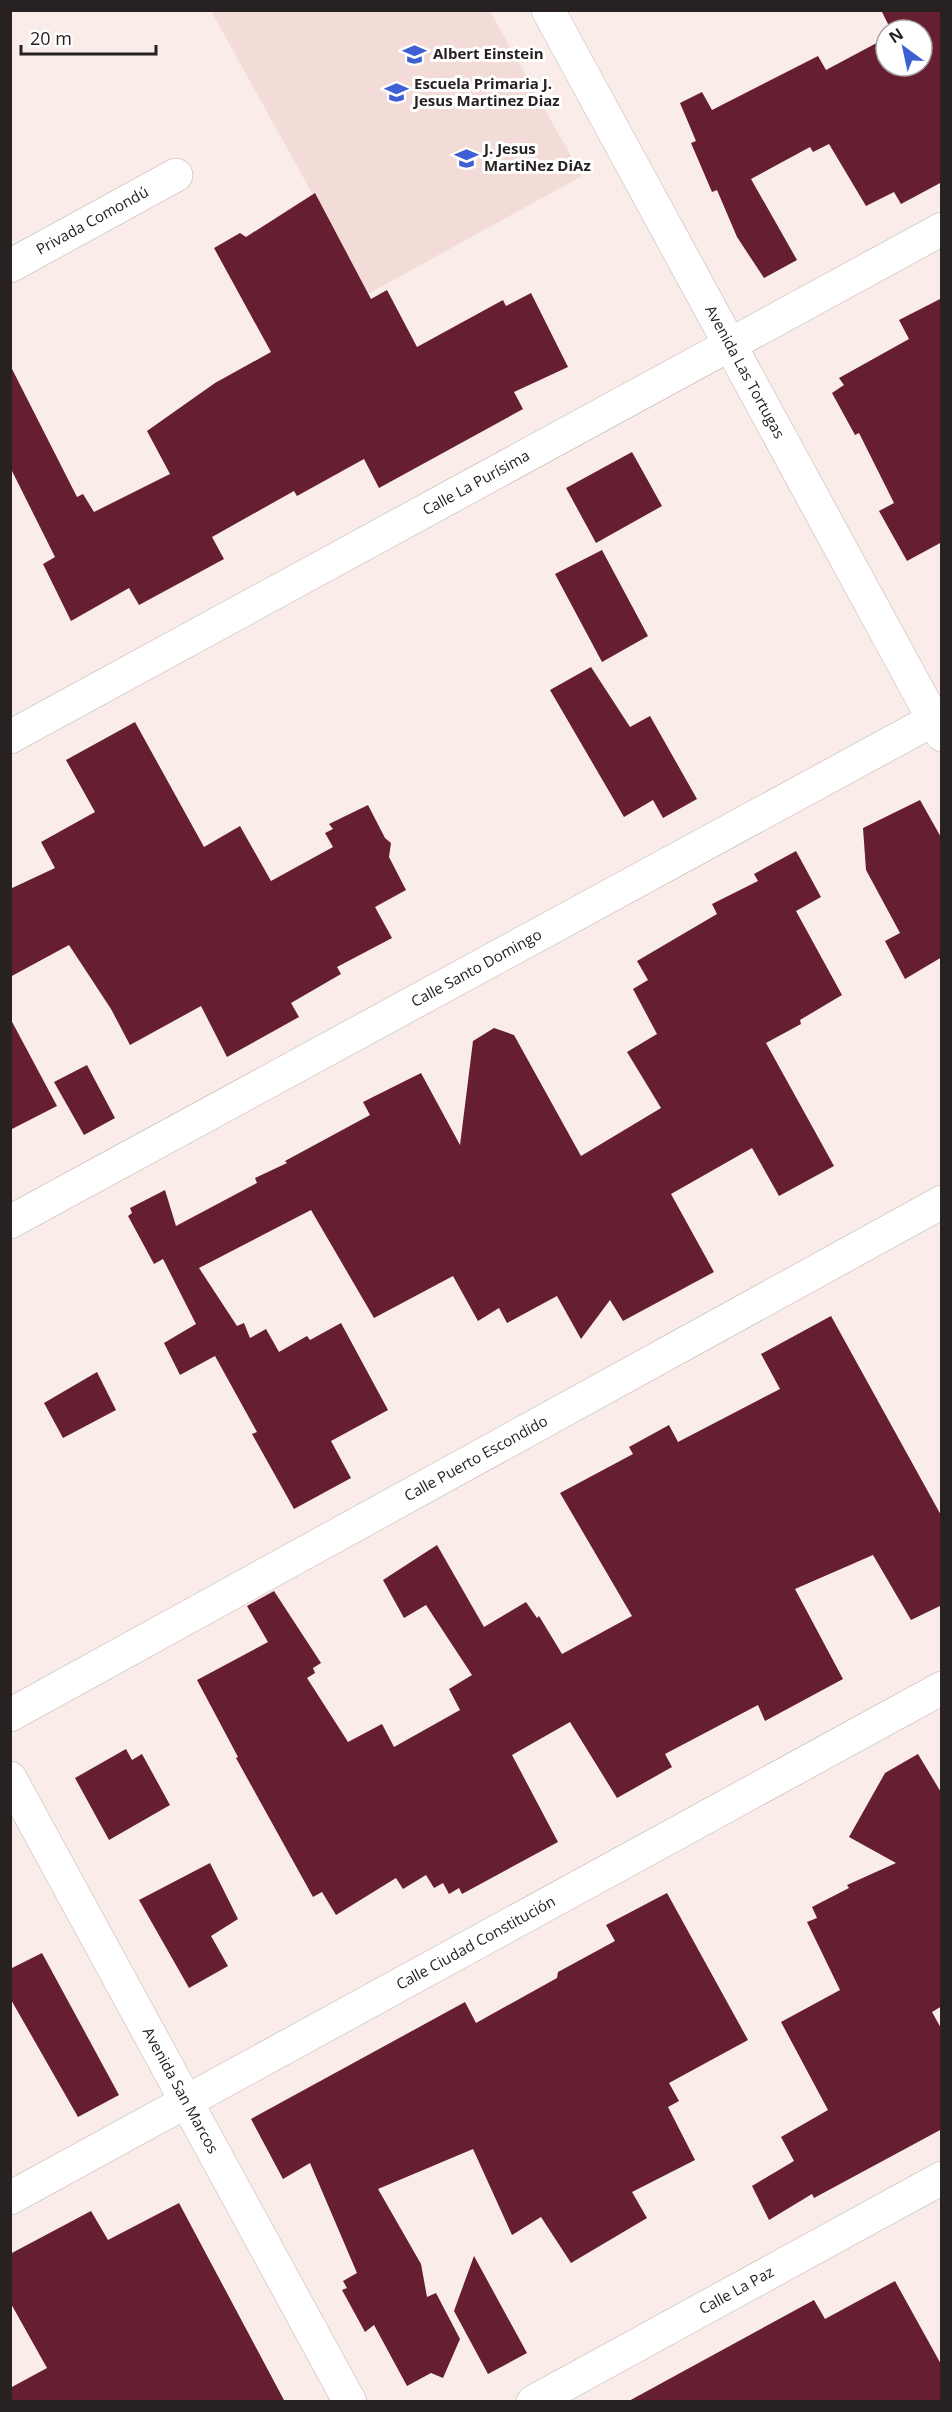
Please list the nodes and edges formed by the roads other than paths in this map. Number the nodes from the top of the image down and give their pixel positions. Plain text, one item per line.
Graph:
1 (548, 10) edge
2 (176, 175) dead end
3 (942, 229) edge
4 (10, 266) edge
5 (729, 345) junction
6 (939, 723) edge
7 (10, 737) edge
8 (942, 1202) edge
9 (10, 1222) edge
10 (942, 1688) edge
11 (10, 1715) edge
12 (10, 1778) edge
13 (187, 2102) junction
14 (942, 2178) edge
15 (10, 2198) edge
16 (350, 2402) edge
17 (532, 2402) edge

1 - 5 street, Avenida Las Tortugas
2 - 4 street, Privada Comondú
3 - 5 street, Calle La Purísima
5 - 6 street, Avenida Las Tortugas
5 - 7 street, Calle La Purísima
6 - 9 street, Calle Santo Domingo
8 - 11 street, Calle Puerto Escondido
10 - 13 street, Calle Ciudad Constitución
12 - 13 street, Avenida San Marcos
13 - 15 street, Calle Ciudad Constitución
13 - 16 street, Avenida San Marcos
14 - 17 street, Calle La Paz

